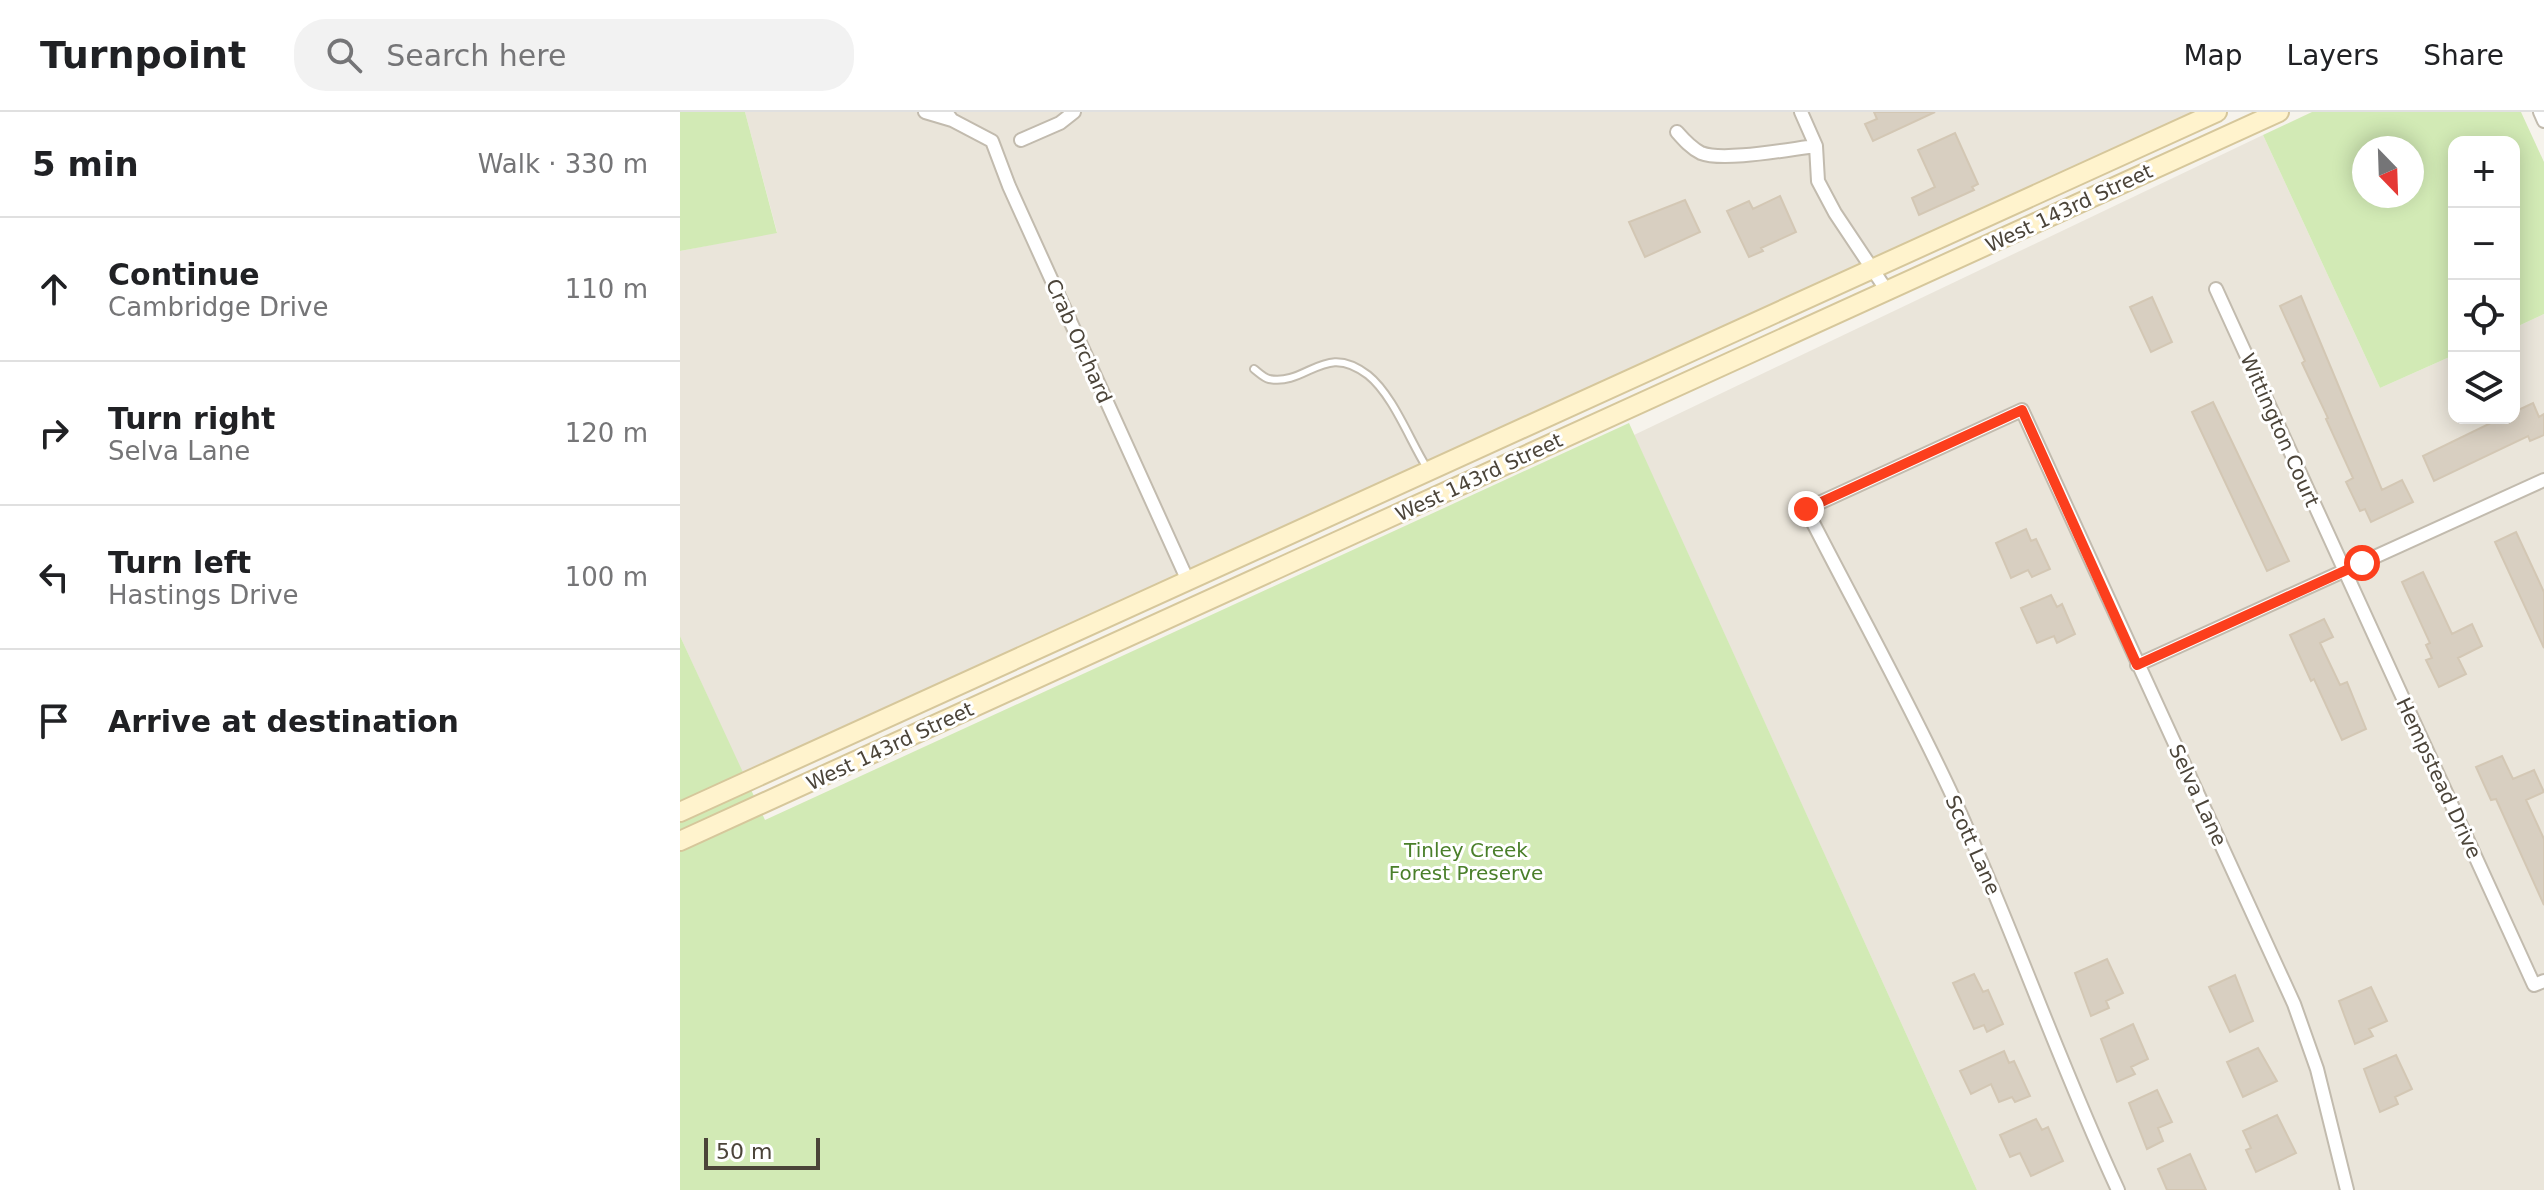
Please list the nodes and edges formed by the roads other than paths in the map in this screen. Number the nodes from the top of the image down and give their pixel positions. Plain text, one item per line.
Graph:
1 (925, 112) edge
2 (1074, 112) edge
3 (1801, 112) edge
4 (2217, 112) edge
5 (2279, 112) edge
6 (2540, 112) edge
7 (949, 116) edge
8 (2544, 121) edge
9 (1677, 132) dead end
10 (1021, 140) dead end
11 (1816, 146) junction
12 (1873, 269) junction
13 (2216, 289) dead end
14 (1887, 291) junction
15 (1254, 369) dead end
16 (1428, 472) junction
17 (2544, 480) edge
18 (1806, 509) joint
19 (2344, 571) junction
20 (1188, 581) junction
21 (2137, 665) junction
22 (680, 812) edge
23 (680, 841) edge
24 (2539, 983) edge
25 (2118, 1190) edge
26 (2347, 1190) edge

1 - 7 street, Crab Orchard
2 - 10 street
3 - 11 street
4 - 12 main road, West 143rd Street
5 - 14 main road, West 143rd Street
6 - 8 street
7 - 20 street, Crab Orchard
9 - 11 street
11 - 12 street
12 - 14 street
12 - 16 main road, West 143rd Street
13 - 19 street, Wittington Court
14 - 23 main road, West 143rd Street
15 - 16 lane
16 - 20 main road, West 143rd Street
17 - 19 street
18 - 21 street, Selva Lane
18 - 25 street, Scott Lane
19 - 21 street
19 - 24 street, Hempstead Drive
20 - 22 main road, West 143rd Street
21 - 26 street, Selva Lane

